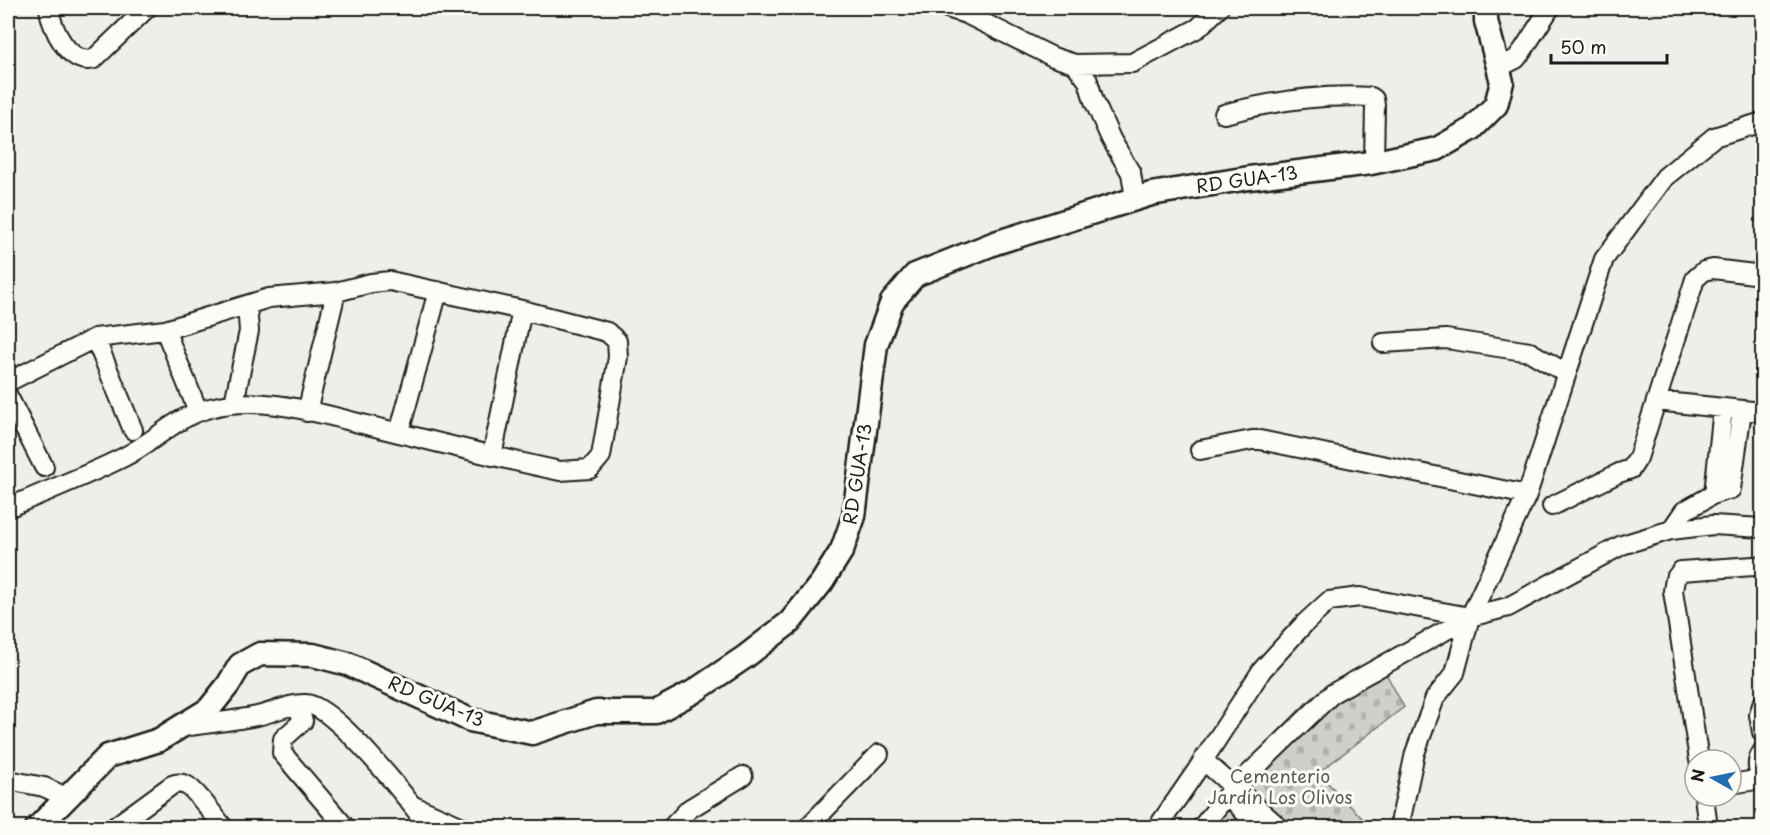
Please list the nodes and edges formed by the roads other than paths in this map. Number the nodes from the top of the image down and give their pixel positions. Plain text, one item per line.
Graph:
1 (49, 8) edge
2 (147, 8) edge
3 (947, 8) edge
4 (1219, 8) edge
5 (1486, 8) edge
6 (1550, 8) edge
7 (1075, 64) junction
8 (1498, 68) junction
9 (1224, 114) dead end
10 (1762, 122) edge
11 (1374, 162) junction
12 (1136, 198) junction
13 (1762, 275) edge
14 (438, 291) junction
15 (336, 292) junction
16 (247, 305) junction
17 (522, 310) junction
18 (165, 330) junction
19 (95, 338) junction
20 (1383, 343) dead end
21 (1566, 373) junction
22 (8, 382) edge
23 (8, 396) edge
24 (1656, 401) junction
25 (234, 403) junction
26 (1723, 408) junction
27 (1742, 410) junction
28 (198, 411) junction
29 (307, 412) junction
30 (1762, 412) edge
31 (133, 430) dead end
32 (399, 433) junction
33 (1200, 450) dead end
34 (492, 456) junction
35 (44, 468) dead end
36 (1714, 494) junction
37 (1527, 495) junction
38 (1552, 506) dead end
39 (8, 508) edge
40 (1762, 528) edge
41 (1671, 530) junction
42 (1762, 567) edge
43 (1470, 617) junction
44 (1762, 705) edge
45 (298, 706) junction
46 (181, 727) junction
47 (1762, 732) edge
48 (1697, 748) edge
49 (1762, 752) edge
50 (879, 754) dead end
51 (1200, 765) junction
52 (743, 776) dead end
53 (1762, 779) edge
54 (8, 780) edge
55 (1743, 782) edge
56 (1231, 790) junction
57 (68, 798) junction
58 (412, 805) junction
59 (1706, 808) edge
60 (37, 828) edge
61 (113, 828) edge
62 (224, 828) edge
63 (346, 828) edge
64 (429, 828) edge
65 (465, 828) edge
66 (671, 828) edge
67 (807, 828) edge
68 (1157, 828) edge
69 (1201, 828) edge
70 (1259, 828) edge
71 (1280, 828) edge
72 (1399, 828) edge
73 (1708, 828) edge

1 - 2 street
3 - 7 street
4 - 7 street
5 - 8 main road, RD GUA-13
6 - 8 street
7 - 12 street
8 - 11 main road, RD GUA-13
9 - 11 street
10 - 21 street
11 - 12 main road, RD GUA-13
12 - 46 main road, RD GUA-13
13 - 24 street
14 - 15 street
14 - 17 street
14 - 32 street
15 - 16 street
15 - 29 street
16 - 18 street
16 - 25 street
17 - 34 street
17 - 34 street
18 - 19 street
18 - 28 street
19 - 22 street
19 - 31 street
20 - 21 street
21 - 37 street
23 - 35 street
24 - 26 street
24 - 38 street
25 - 28 street
25 - 29 street
26 - 27 street
26 - 36 street
27 - 30 street
27 - 36 street
28 - 39 street
29 - 32 street
32 - 34 street
33 - 37 street
36 - 41 street
37 - 43 street
40 - 41 street
41 - 43 street
42 - 48 street
43 - 51 street
43 - 56 street
43 - 72 street
44 - 47 street
45 - 46 street
45 - 58 street
45 - 63 street
46 - 57 main road, RD GUA-13
49 - 53 street
50 - 67 street
51 - 56 street
51 - 68 street
52 - 66 street
53 - 55 street
54 - 57 street
56 - 69 street
56 - 70 street
56 - 71 street
57 - 60 main road, RD GUA-13
58 - 64 street
58 - 65 street
59 - 73 street
61 - 62 street

